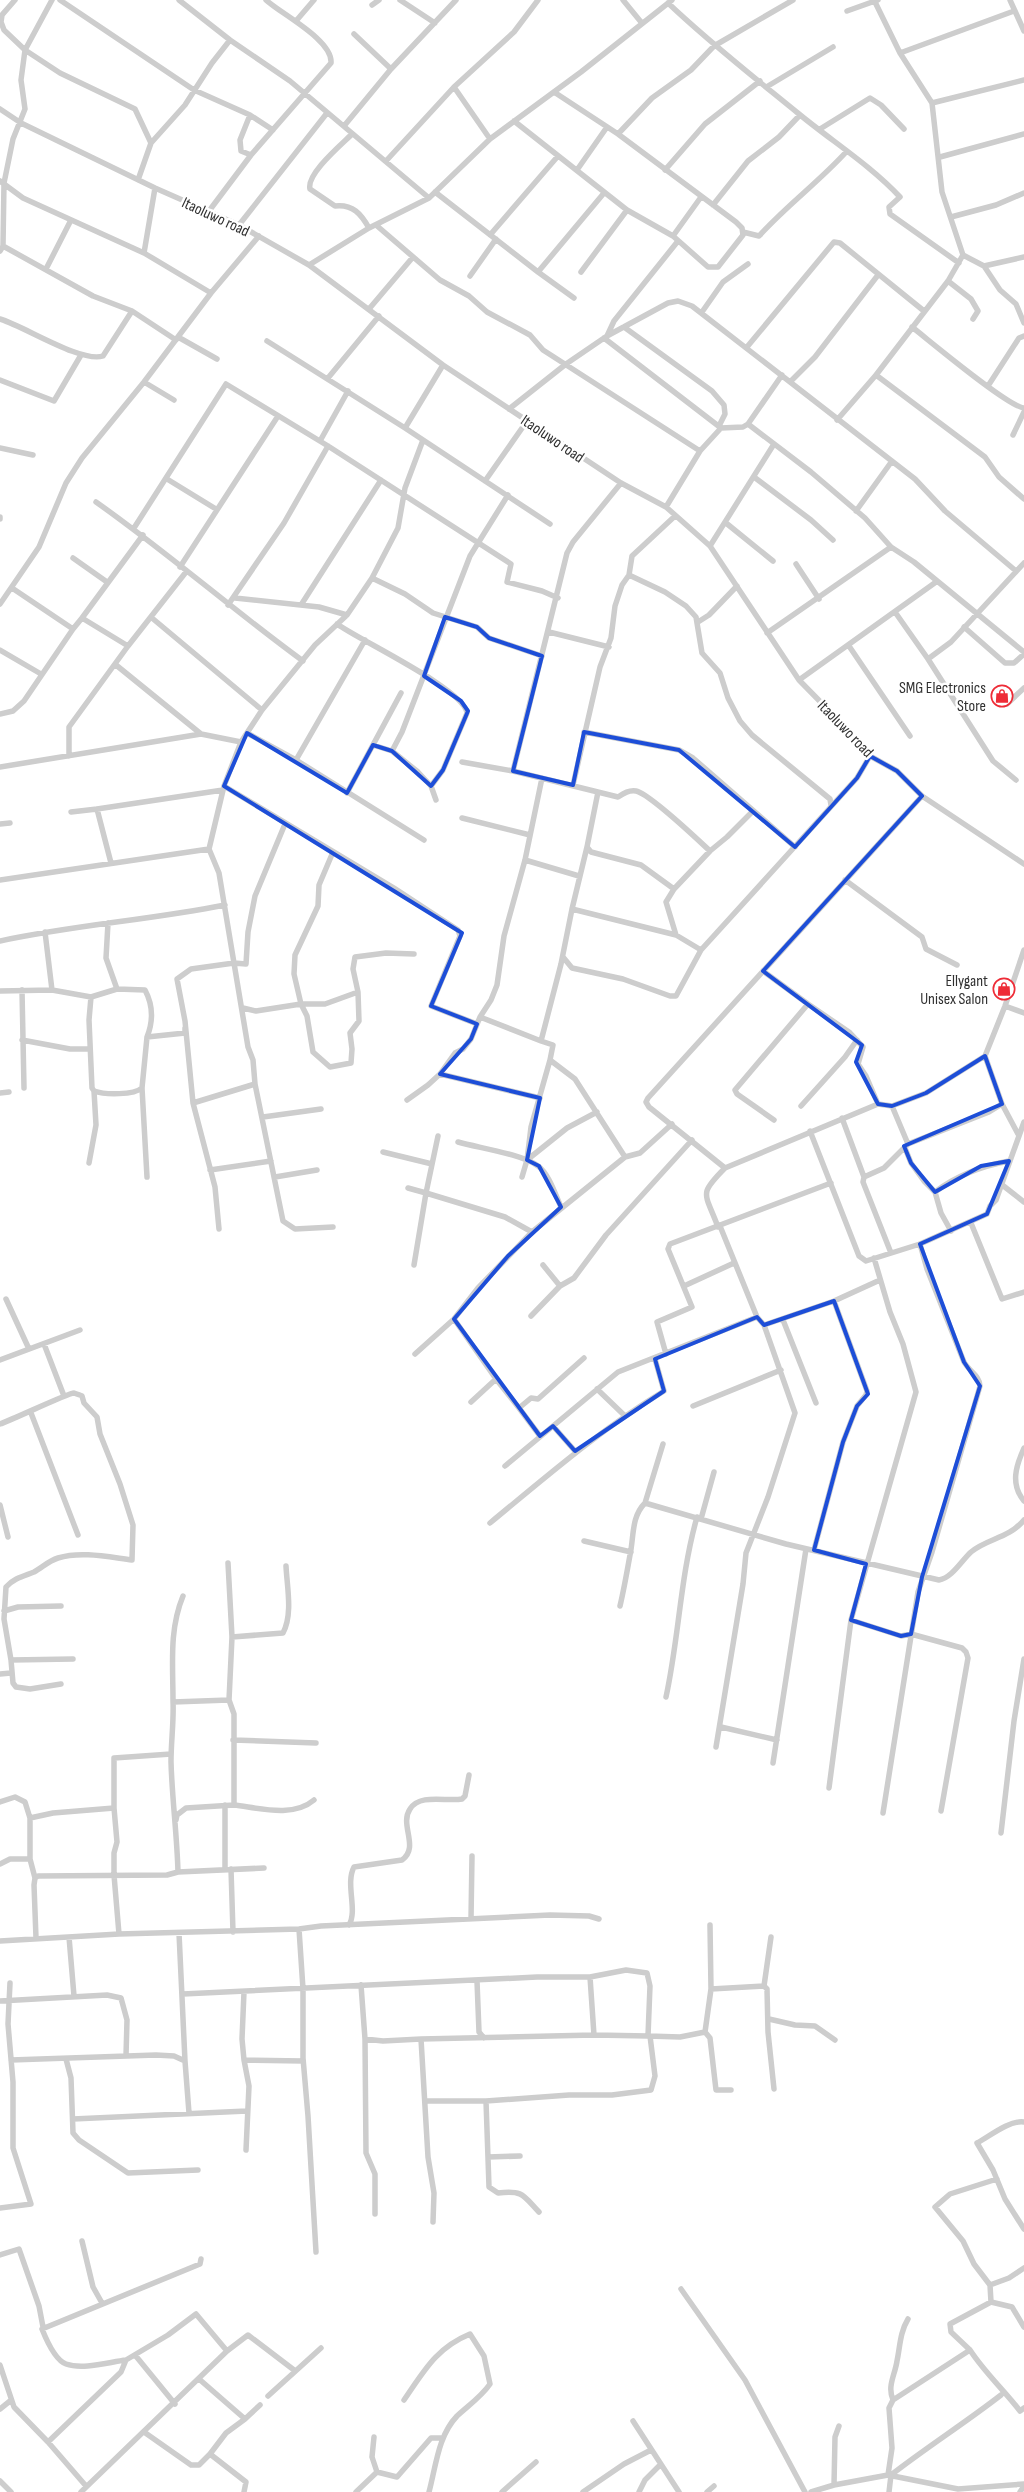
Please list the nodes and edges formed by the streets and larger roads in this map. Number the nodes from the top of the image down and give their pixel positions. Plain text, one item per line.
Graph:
1 (15, 0) edge
2 (52, 0) edge
3 (60, 0) edge
4 (179, 0) edge
5 (266, 0) edge
6 (314, 0) edge
7 (379, 0) edge
8 (400, 0) edge
9 (456, 0) edge
10 (538, 0) edge
11 (623, 0) edge
12 (793, 0) edge
13 (1010, 0) edge
14 (877, 1) edge
15 (670, 2) edge
16 (372, 5) dead end
17 (847, 11) dead end
18 (1014, 11) junction
19 (296, 21) junction
20 (641, 22) junction
21 (435, 23) junction
22 (1024, 32) edge
23 (354, 34) dead end
24 (230, 40) junction
25 (714, 46) junction
26 (833, 47) dead end
27 (25, 50) junction
28 (900, 53) junction
29 (391, 70) junction
30 (1024, 80) edge
31 (760, 81) junction
32 (768, 86) junction
33 (454, 87) junction
34 (194, 90) junction
35 (554, 92) junction
36 (305, 95) junction
37 (932, 103) junction
38 (0, 109) edge
39 (327, 113) junction
40 (250, 115) junction
41 (800, 115) junction
42 (514, 121) junction
43 (21, 124) junction
44 (344, 126) junction
45 (608, 128) junction
46 (820, 129) junction
47 (904, 129) dead end
48 (273, 130) junction
49 (352, 134) junction
50 (618, 134) junction
51 (1024, 134) edge
52 (490, 139) junction
53 (151, 143) junction
54 (847, 151) junction
55 (251, 155) junction
56 (558, 156) junction
57 (940, 157) junction
58 (386, 161) junction
59 (577, 170) junction
60 (665, 170) junction
61 (138, 180) junction
62 (2, 182) edge
63 (155, 188) junction
64 (435, 192) junction
65 (604, 193) junction
66 (1024, 193) edge
67 (701, 197) junction
68 (429, 198) junction
69 (713, 205) junction
70 (627, 210) junction
71 (209, 211) junction
72 (950, 217) junction
73 (71, 220) junction
74 (239, 225) junction
75 (376, 225) junction
76 (369, 228) junction
77 (743, 232) junction
78 (490, 234) junction
79 (259, 236) junction
80 (673, 236) junction
81 (496, 240) junction
82 (678, 241) junction
83 (2, 249) edge
84 (144, 253) junction
85 (963, 255) junction
86 (412, 257) junction
87 (1024, 257) edge
88 (959, 263) junction
89 (748, 264) dead end
90 (310, 265) junction
91 (984, 266) junction
92 (46, 269) junction
93 (538, 272) junction
94 (581, 272) dead end
95 (878, 275) junction
96 (470, 276) dead end
97 (948, 281) junction
98 (211, 293) junction
99 (574, 298) dead end
100 (369, 308) junction
101 (132, 310) junction
102 (924, 311) junction
103 (702, 312) junction
104 (379, 316) junction
105 (0, 319) edge
106 (973, 319) dead end
107 (1024, 323) edge
108 (624, 327) junction
109 (912, 327) junction
110 (606, 337) junction
111 (177, 338) junction
112 (1022, 339) edge
113 (267, 341) dead end
114 (747, 347) junction
115 (81, 354) junction
116 (217, 359) dead end
117 (566, 364) junction
118 (443, 365) junction
119 (876, 375) junction
120 (782, 376) junction
121 (328, 378) junction
122 (0, 380) edge
123 (144, 382) junction
124 (791, 382) junction
125 (988, 386) junction
126 (348, 392) junction
127 (174, 400) dead end
128 (1024, 408) edge
129 (509, 409) junction
130 (1024, 412) edge
131 (278, 416) junction
132 (837, 420) junction
133 (527, 421) junction
134 (748, 424) junction
135 (720, 427) junction
136 (405, 428) junction
137 (1013, 435) dead end
138 (423, 440) junction
139 (320, 441) junction
140 (774, 444) junction
141 (328, 446) junction
142 (0, 448) edge
143 (700, 450) junction
144 (33, 455) dead end
145 (892, 461) junction
146 (754, 477) junction
147 (167, 479) junction
148 (382, 480) junction
149 (485, 481) junction
150 (621, 483) junction
151 (404, 494) junction
152 (508, 495) junction
153 (1024, 499) edge
154 (96, 502) dead end
155 (666, 507) junction
156 (216, 510) junction
157 (856, 510) junction
158 (675, 516) junction
159 (726, 523) junction
160 (550, 524) dead end
161 (134, 528) junction
162 (143, 534) junction
163 (833, 540) dead end
164 (478, 543) junction
165 (710, 546) junction
166 (891, 547) junction
167 (73, 558) dead end
168 (773, 560) dead end
169 (1024, 563) edge
170 (796, 564) dead end
171 (180, 566) junction
172 (1016, 571) junction
173 (186, 572) junction
174 (629, 575) junction
175 (372, 578) junction
176 (108, 582) junction
177 (936, 582) junction
178 (737, 586) junction
179 (12, 588) junction
180 (235, 598) junction
181 (558, 598) junction
182 (819, 599) junction
183 (0, 604) edge
184 (228, 605) junction
185 (301, 605) junction
186 (895, 612) junction
187 (976, 613) junction
188 (346, 615) junction
189 (444, 617) junction
190 (82, 618) junction
191 (152, 618) junction
192 (698, 622) junction
193 (337, 624) junction
194 (964, 627) junction
195 (73, 629) junction
196 (549, 632) junction
197 (767, 633) junction
198 (365, 640) junction
199 (128, 646) junction
200 (848, 646) junction
201 (609, 647) junction
202 (0, 650) edge
203 (1024, 651) edge
204 (542, 656) junction
205 (928, 659) junction
206 (303, 662) junction
207 (116, 665) junction
208 (41, 674) junction
209 (424, 676) junction
210 (799, 680) junction
211 (1024, 688) edge
212 (401, 693) dead end
213 (1007, 704) dead end
214 (262, 710) junction
215 (0, 714) edge
216 (584, 732) junction
217 (247, 733) junction
218 (201, 734) junction
219 (910, 736) dead end
220 (241, 742) junction
221 (372, 745) junction
222 (392, 751) junction
223 (69, 756) junction
224 (870, 756) junction
225 (296, 760) junction
226 (462, 762) dead end
227 (0, 767) edge
228 (513, 771) junction
229 (542, 778) junction
230 (1016, 780) dead end
231 (573, 785) junction
232 (431, 786) junction
233 (223, 788) junction
234 (598, 792) junction
235 (347, 794) junction
236 (922, 796) junction
237 (436, 800) dead end
238 (831, 805) junction
239 (97, 809) junction
240 (753, 811) junction
241 (71, 812) dead end
242 (462, 818) dead end
243 (10, 823) dead end
244 (0, 824) edge
245 (285, 824) junction
246 (530, 835) junction
247 (424, 840) dead end
248 (587, 847) junction
249 (795, 847) junction
250 (209, 849) junction
251 (710, 851) junction
252 (333, 852) junction
253 (525, 860) junction
254 (111, 863) junction
255 (1024, 864) edge
256 (579, 876) junction
257 (0, 880) edge
258 (845, 880) junction
259 (674, 889) junction
260 (225, 905) junction
261 (572, 909) junction
262 (108, 923) junction
263 (45, 932) junction
264 (676, 935) junction
265 (0, 941) edge
266 (701, 950) junction
267 (1024, 950) edge
268 (414, 954) dead end
269 (563, 957) junction
270 (234, 963) junction
271 (957, 965) dead end
272 (763, 971) junction
273 (117, 989) junction
274 (22, 990) junction
275 (52, 990) junction
276 (0, 991) edge
277 (358, 992) junction
278 (91, 997) junction
279 (301, 1004) junction
280 (808, 1004) junction
281 (1005, 1006) junction
282 (243, 1008) junction
283 (1024, 1013) edge
284 (480, 1017) junction
285 (185, 1020) junction
286 (477, 1024) junction
287 (147, 1037) junction
288 (22, 1040) junction
289 (541, 1040) junction
290 (857, 1040) junction
291 (90, 1049) junction
292 (985, 1056) junction
293 (550, 1060) junction
294 (440, 1074) junction
295 (255, 1084) junction
296 (24, 1088) dead end
297 (142, 1088) junction
298 (94, 1091) junction
299 (9, 1092) dead end
300 (0, 1093) edge
301 (540, 1098) junction
302 (406, 1100) dead end
303 (193, 1103) junction
304 (878, 1104) junction
305 (1002, 1104) junction
306 (801, 1106) dead end
307 (892, 1106) junction
308 (321, 1109) dead end
309 (597, 1112) junction
310 (263, 1117) junction
311 (842, 1118) junction
312 (774, 1120) dead end
313 (1024, 1122) edge
314 (672, 1124) junction
315 (810, 1131) junction
316 (1018, 1134) junction
317 (438, 1136) dead end
318 (692, 1140) junction
319 (458, 1142) dead end
320 (906, 1146) junction
321 (383, 1152) dead end
322 (626, 1157) junction
323 (527, 1160) junction
324 (1010, 1160) junction
325 (271, 1161) junction
326 (89, 1163) dead end
327 (432, 1164) junction
328 (725, 1168) junction
329 (210, 1170) junction
330 (317, 1170) dead end
331 (147, 1177) dead end
332 (275, 1177) junction
333 (864, 1177) junction
334 (522, 1178) dead end
335 (831, 1183) junction
336 (1002, 1184) junction
337 (408, 1188) dead end
338 (935, 1192) junction
339 (426, 1193) junction
340 (1024, 1202) edge
341 (561, 1207) junction
342 (971, 1223) junction
343 (719, 1226) junction
344 (333, 1227) dead end
345 (219, 1229) dead end
346 (951, 1231) junction
347 (532, 1232) junction
348 (920, 1244) junction
349 (891, 1254) junction
350 (874, 1258) junction
351 (734, 1263) junction
352 (414, 1265) dead end
353 (543, 1265) dead end
354 (880, 1280) junction
355 (560, 1286) junction
356 (684, 1286) junction
357 (1024, 1292) edge
358 (6, 1299) dead end
359 (834, 1301) junction
360 (531, 1316) dead end
361 (757, 1317) junction
362 (454, 1318) junction
363 (783, 1320) junction
364 (764, 1325) junction
365 (80, 1330) dead end
366 (44, 1344) junction
367 (29, 1349) junction
368 (415, 1354) dead end
369 (666, 1354) junction
370 (584, 1358) dead end
371 (655, 1358) junction
372 (0, 1360) edge
373 (781, 1370) junction
374 (496, 1380) junction
375 (597, 1389) junction
376 (64, 1396) junction
377 (470, 1402) dead end
378 (816, 1403) dead end
379 (693, 1406) dead end
380 (519, 1408) junction
381 (31, 1413) junction
382 (624, 1415) junction
383 (0, 1424) edge
384 (553, 1426) junction
385 (540, 1436) junction
386 (663, 1444) dead end
387 (1024, 1448) edge
388 (575, 1451) junction
389 (505, 1466) dead end
390 (714, 1472) dead end
391 (1024, 1500) edge
392 (645, 1503) junction
393 (0, 1505) edge
394 (699, 1518) junction
395 (1024, 1520) edge
396 (490, 1523) dead end
397 (752, 1532) junction
398 (78, 1535) dead end
399 (8, 1537) dead end
400 (584, 1542) dead end
401 (806, 1549) junction
402 (814, 1550) junction
403 (631, 1552) junction
404 (228, 1563) dead end
405 (866, 1564) junction
406 (286, 1566) dead end
407 (922, 1577) junction
408 (183, 1596) dead end
409 (61, 1606) dead end
410 (620, 1606) dead end
411 (4, 1611) junction
412 (2, 1619) edge
413 (851, 1620) junction
414 (911, 1634) junction
415 (232, 1637) junction
416 (73, 1659) dead end
417 (1024, 1659) edge
418 (11, 1660) junction
419 (11, 1673) junction
420 (0, 1674) edge
421 (61, 1684) dead end
422 (666, 1697) dead end
423 (229, 1700) junction
424 (1021, 1701) edge
425 (174, 1702) junction
426 (721, 1727) junction
427 (233, 1740) junction
428 (777, 1740) junction
429 (316, 1743) dead end
430 (716, 1747) dead end
431 (172, 1754) junction
432 (773, 1763) dead end
433 (469, 1775) dead end
434 (829, 1788) dead end
435 (314, 1800) dead end
436 (0, 1802) edge
437 (226, 1805) junction
438 (234, 1805) junction
439 (114, 1808) junction
440 (941, 1811) dead end
441 (883, 1812) dead end
442 (30, 1818) junction
443 (176, 1820) junction
444 (1001, 1833) dead end
445 (472, 1856) dead end
446 (30, 1859) junction
447 (0, 1864) edge
448 (264, 1868) dead end
449 (228, 1869) junction
450 (178, 1872) junction
451 (114, 1875) junction
452 (35, 1878) junction
453 (471, 1919) junction
454 (599, 1919) dead end
455 (349, 1925) junction
456 (710, 1925) dead end
457 (298, 1929) junction
458 (233, 1932) junction
459 (179, 1933) junction
460 (120, 1934) junction
461 (69, 1937) junction
462 (771, 1937) dead end
463 (36, 1938) junction
464 (0, 1941) edge
465 (590, 1978) junction
466 (477, 1981) junction
467 (10, 1983) dead end
468 (361, 1986) junction
469 (764, 1986) junction
470 (302, 1989) junction
471 (711, 1989) junction
472 (244, 1992) junction
473 (183, 1994) junction
474 (74, 1996) junction
475 (10, 2000) junction
476 (0, 2001) edge
477 (769, 2019) junction
478 (705, 2032) junction
479 (594, 2035) junction
480 (649, 2036) junction
481 (484, 2038) junction
482 (365, 2039) junction
483 (421, 2039) junction
484 (835, 2040) dead end
485 (126, 2056) junction
486 (66, 2059) junction
487 (11, 2060) junction
488 (244, 2060) junction
489 (185, 2061) junction
490 (303, 2061) junction
491 (731, 2090) dead end
492 (774, 2090) dead end
493 (426, 2101) junction
494 (486, 2101) junction
495 (247, 2111) junction
496 (189, 2113) junction
497 (73, 2119) junction
498 (1024, 2122) edge
499 (246, 2150) dead end
500 (520, 2156) dead end
501 (488, 2157) junction
502 (198, 2170) dead end
503 (997, 2179) junction
504 (0, 2208) edge
505 (539, 2212) dead end
506 (375, 2214) dead end
507 (433, 2222) dead end
508 (1024, 2229) edge
509 (82, 2241) dead end
510 (316, 2252) dead end
511 (0, 2255) edge
512 (201, 2259) dead end
513 (1024, 2268) edge
514 (990, 2285) junction
515 (681, 2289) dead end
516 (991, 2302) junction
517 (102, 2303) junction
518 (908, 2319) dead end
519 (43, 2326) junction
520 (1024, 2327) edge
521 (321, 2348) dead end
522 (970, 2350) junction
523 (227, 2351) junction
524 (135, 2355) junction
525 (126, 2360) junction
526 (0, 2365) edge
527 (294, 2370) junction
528 (199, 2379) junction
529 (1001, 2395) dead end
530 (268, 2396) dead end
531 (404, 2400) dead end
532 (892, 2400) junction
533 (10, 2401) junction
534 (175, 2404) junction
535 (260, 2405) dead end
536 (1024, 2408) edge
537 (0, 2409) edge
538 (245, 2419) junction
539 (633, 2421) dead end
540 (840, 2426) dead end
541 (144, 2432) junction
542 (374, 2437) dead end
543 (442, 2438) junction
544 (48, 2442) junction
545 (651, 2450) junction
546 (210, 2454) junction
547 (536, 2462) dead end
548 (660, 2465) junction
549 (377, 2472) junction
550 (889, 2475) junction
551 (0, 2481) edge
552 (834, 2485) junction
553 (1024, 2485) edge
554 (86, 2486) junction
555 (714, 2486) dead end
556 (948, 2490) edge
557 (11, 2492) edge
558 (81, 2492) edge
559 (244, 2492) edge
560 (356, 2492) edge
561 (430, 2492) edge
562 (502, 2492) edge
563 (583, 2492) edge
564 (639, 2492) edge
565 (679, 2492) edge
566 (707, 2492) edge
567 (805, 2492) edge
568 (811, 2492) edge
569 (889, 2492) edge
570 (1020, 2492) edge

1 - 27 street
2 - 27 street
3 - 34 street
4 - 24 street
5 - 19 street
6 - 19 street
7 - 16 street
8 - 21 street
9 - 21 street
10 - 33 street
11 - 20 street
12 - 25 street
13 - 18 street
14 - 17 street
14 - 28 street
15 - 20 street
15 - 25 street
18 - 22 street
18 - 28 street
19 - 36 street
20 - 35 street
21 - 29 street
23 - 29 street
24 - 34 street
24 - 36 street
25 - 31 street
25 - 50 street
26 - 32 street
27 - 43 street
27 - 53 street
28 - 37 street
29 - 44 street
30 - 37 street
31 - 32 street
31 - 60 street
32 - 41 street
33 - 52 street
33 - 58 street
34 - 40 street
34 - 53 street
35 - 42 street
35 - 45 street
36 - 39 street
36 - 48 street
37 - 57 street
38 - 43 street, Itaoluwo road
39 - 44 street
39 - 74 street
40 - 48 street
40 - 55 street
41 - 46 street
41 - 69 street
42 - 52 street
42 - 56 street
43 - 61 street, Itaoluwo road
43 - 62 street
44 - 49 street
45 - 50 street
45 - 59 street
46 - 47 street
46 - 54 street
48 - 55 street
49 - 58 street
49 - 76 street
50 - 60 street
51 - 57 street
52 - 64 street
53 - 61 street
54 - 77 street
54 - 88 street
55 - 71 street
56 - 59 street
56 - 78 street
57 - 72 street
58 - 68 street
59 - 65 street
60 - 67 street
61 - 63 street, Itaoluwo road
62 - 73 street
62 - 83 street
63 - 71 street, Itaoluwo road
63 - 84 street
64 - 68 street
64 - 78 street
65 - 70 street
65 - 93 street
66 - 72 street
67 - 69 street
67 - 80 street
68 - 75 street
69 - 77 street
70 - 80 street
70 - 94 street
71 - 74 street, Itaoluwo road
72 - 85 street
73 - 84 street
73 - 92 street
74 - 79 street, Itaoluwo road
75 - 76 street
75 - 86 street
76 - 90 street
77 - 82 street
78 - 81 street
79 - 90 street, Itaoluwo road
79 - 98 street
80 - 82 street
81 - 93 street
81 - 96 street
82 - 110 street
83 - 92 street
84 - 98 street
85 - 88 street
85 - 91 street
86 - 100 street
86 - 117 street
87 - 91 street
88 - 97 street
89 - 103 street
90 - 100 street, Itaoluwo road
91 - 107 street
92 - 101 street
93 - 99 street
95 - 102 street
95 - 114 street
95 - 124 street
97 - 102 street
97 - 106 street
98 - 111 street
100 - 104 street, Itaoluwo road
101 - 111 street
101 - 115 street
102 - 109 street
103 - 108 street
103 - 114 street
104 - 118 street, Itaoluwo road
104 - 121 street
105 - 115 street
108 - 110 street
108 - 135 street
109 - 119 street
109 - 125 street
110 - 117 street
110 - 135 street
111 - 116 street
111 - 123 street
112 - 125 street
113 - 121 street
114 - 120 street
115 - 122 street
117 - 129 street
117 - 143 street
118 - 129 street, Itaoluwo road
118 - 136 street
119 - 132 street
119 - 153 street
120 - 124 street
120 - 134 street
121 - 126 street
123 - 127 street
123 - 179 street
124 - 132 street
125 - 128 street
126 - 136 street
126 - 139 street
129 - 133 street, Itaoluwo road
130 - 137 street
131 - 139 street
131 - 147 street
131 - 156 street
132 - 145 street
133 - 149 street
133 - 150 street, Itaoluwo road
134 - 135 street
134 - 140 street
135 - 143 street
136 - 138 street
138 - 149 street
138 - 151 street
139 - 141 street
140 - 146 street
140 - 157 street
141 - 148 street
141 - 180 street
142 - 144 street
143 - 155 street
145 - 157 street
145 - 172 street
146 - 159 street
146 - 163 street
147 - 156 street
147 - 161 street
148 - 151 street
148 - 185 street
149 - 152 street
150 - 155 street, Itaoluwo road
150 - 181 street
151 - 164 street
151 - 175 street
152 - 160 street
152 - 164 street
154 - 161 street
155 - 158 street, Itaoluwo road
156 - 171 street
157 - 166 street
158 - 165 street, Itaoluwo road
158 - 174 street
159 - 165 street
159 - 168 street
161 - 162 street
162 - 171 street
162 - 176 street
164 - 181 street
164 - 189 street
165 - 178 street, Itaoluwo road
166 - 177 street
166 - 182 street
167 - 176 street
169 - 172 street
170 - 182 street
171 - 173 street
172 - 187 street
173 - 184 street
173 - 191 street
174 - 192 street
174 - 201 street
175 - 188 street
175 - 189 street
176 - 190 street
177 - 186 street
177 - 187 street
178 - 192 street
178 - 197 street, Itaoluwo road
179 - 183 street
179 - 195 street
180 - 184 street
180 - 185 street
181 - 196 street
182 - 197 street
184 - 206 street
185 - 188 street
186 - 200 street
186 - 205 street
187 - 194 street
187 - 203 street
188 - 193 street
189 - 204 street
189 - 209 street
190 - 195 street
190 - 199 street
191 - 199 street
191 - 214 street
192 - 238 street
193 - 198 street
193 - 206 street
194 - 203 street
194 - 205 street
195 - 208 street
196 - 201 street
196 - 204 street
197 - 210 street, Itaoluwo road
198 - 209 street
198 - 225 street
199 - 207 street
200 - 210 street
200 - 219 street
201 - 216 street
202 - 208 street
204 - 228 street
205 - 230 street
206 - 214 street
207 - 218 street
207 - 223 street
208 - 215 street
209 - 222 street
209 - 232 street
210 - 224 street, Itaoluwo road
211 - 213 street
212 - 221 street
214 - 217 street
216 - 231 street
216 - 240 street
217 - 220 street
217 - 225 street
218 - 220 street
218 - 223 street
220 - 233 street
221 - 222 street
221 - 235 street
222 - 232 street
223 - 227 street
224 - 236 street, Itaoluwo road
224 - 238 street
225 - 235 street
226 - 228 street
228 - 229 street
229 - 231 street
229 - 246 street
231 - 234 street
232 - 237 street
233 - 239 street
233 - 245 street
233 - 250 street
234 - 248 street
234 - 251 street
235 - 247 street
236 - 255 street, Itaoluwo road
236 - 258 street
238 - 249 street
239 - 241 street
239 - 254 street
240 - 249 street
240 - 251 street
242 - 246 street
243 - 244 street
245 - 252 street
245 - 270 street
246 - 253 street
248 - 256 street
248 - 259 street
249 - 266 street
250 - 254 street
250 - 260 street
251 - 259 street
252 - 279 street
252 - 286 street
253 - 256 street
253 - 284 street
254 - 257 street
256 - 261 street
258 - 271 street
258 - 272 street
259 - 264 street
260 - 262 street
260 - 270 street
261 - 264 street
261 - 269 street
262 - 263 street
262 - 273 street
263 - 265 street
263 - 275 street
264 - 266 street
266 - 269 street
267 - 281 street
268 - 277 street
269 - 289 street
270 - 282 street
270 - 285 street
272 - 280 street
272 - 314 street
273 - 278 street
273 - 287 street
274 - 275 street
274 - 276 street
274 - 288 street
275 - 278 street
277 - 279 street
277 - 279 street
278 - 291 street
279 - 282 street
280 - 290 street
280 - 312 street
281 - 283 street
281 - 292 street
282 - 295 street
284 - 286 street
284 - 289 street
285 - 287 street
285 - 303 street
286 - 294 street
287 - 297 street
288 - 291 street
288 - 296 street
289 - 293 street
290 - 304 street
290 - 306 street
291 - 298 street
292 - 305 street
292 - 307 street
293 - 301 street
293 - 309 street
294 - 301 street
294 - 302 street
295 - 303 street
295 - 310 street
297 - 298 street
297 - 331 street
298 - 326 street
299 - 300 street
301 - 323 street
303 - 329 street
304 - 307 street
304 - 311 street
305 - 316 street
305 - 320 street
307 - 320 street
308 - 310 street
309 - 322 street
309 - 323 street
310 - 325 street
311 - 315 street
311 - 333 street
313 - 316 street
314 - 318 street
314 - 322 street
315 - 328 street
315 - 335 street
316 - 324 street
317 - 327 street
318 - 328 street
318 - 355 street
319 - 323 street
320 - 333 street
320 - 338 street
321 - 327 street
322 - 341 street
323 - 334 street
323 - 341 street
324 - 336 street
324 - 338 street
325 - 329 street
325 - 332 street
327 - 339 street
328 - 343 street
329 - 345 street
330 - 332 street
332 - 344 street
333 - 349 street
335 - 343 street
335 - 350 street
336 - 340 street
336 - 342 street
337 - 339 street
338 - 346 street
339 - 347 street
339 - 352 street
341 - 347 street
342 - 346 street
342 - 357 street
343 - 351 street
343 - 356 street
346 - 348 street
347 - 362 street
348 - 349 street
348 - 407 street
349 - 350 street
350 - 354 street
351 - 356 street
351 - 361 street
353 - 355 street
354 - 359 street
354 - 405 street
355 - 360 street
356 - 369 street
358 - 367 street
359 - 363 street
359 - 402 street
361 - 364 street
361 - 369 street
362 - 368 street
362 - 374 street
363 - 364 street
363 - 378 street
364 - 373 street
365 - 366 street
366 - 367 street
366 - 376 street
367 - 372 street
369 - 371 street
370 - 380 street
371 - 375 street
371 - 382 street
373 - 379 street
373 - 397 street
374 - 377 street
374 - 380 street
375 - 382 street
375 - 384 street
376 - 381 street
376 - 411 street
380 - 385 street
381 - 383 street
381 - 398 street
382 - 388 street
384 - 385 street
384 - 388 street
385 - 389 street
386 - 392 street
387 - 391 street
388 - 396 street
390 - 394 street
392 - 394 street
392 - 403 street
393 - 399 street
394 - 397 street
394 - 422 street
395 - 407 street
397 - 401 street
397 - 426 street
400 - 403 street
401 - 402 street
401 - 428 street
402 - 405 street
403 - 410 street
404 - 415 street
405 - 407 street
405 - 413 street
406 - 415 street
407 - 414 street
408 - 425 street
409 - 411 street
411 - 412 street
412 - 418 street
413 - 414 street
413 - 434 street
414 - 440 street
414 - 441 street
415 - 423 street
416 - 418 street
417 - 424 street
418 - 419 street
419 - 420 street
419 - 421 street
423 - 425 street
423 - 427 street
424 - 444 street
425 - 431 street
426 - 428 street
426 - 430 street
427 - 429 street
427 - 438 street
428 - 432 street
431 - 439 street
431 - 443 street
433 - 455 street
435 - 438 street
436 - 442 street
437 - 438 street
437 - 443 street
437 - 449 street
439 - 442 street
439 - 451 street
442 - 446 street
443 - 450 street
445 - 453 street
446 - 447 street
446 - 452 street
448 - 449 street
449 - 450 street
449 - 458 street
450 - 451 street
451 - 452 street
451 - 460 street
452 - 463 street
453 - 454 street
453 - 455 street
455 - 457 street
456 - 471 street
457 - 458 street
457 - 470 street
458 - 459 street
459 - 460 street
459 - 473 street
460 - 461 street
461 - 463 street
461 - 474 street
462 - 469 street
463 - 464 street
465 - 466 street
465 - 479 street
465 - 480 street
466 - 468 street
466 - 481 street
467 - 475 street
468 - 470 street
468 - 482 street
469 - 471 street
469 - 477 street
470 - 472 street
470 - 490 street
471 - 478 street
472 - 473 street
472 - 488 street
473 - 489 street
474 - 475 street
474 - 485 street
475 - 476 street
475 - 487 street
477 - 484 street
477 - 492 street
478 - 480 street
478 - 491 street
479 - 480 street
479 - 481 street
480 - 494 street
481 - 483 street
482 - 483 street
482 - 506 street
483 - 493 street
485 - 486 street
485 - 489 street
486 - 487 street
486 - 497 street
487 - 504 street
488 - 490 street
488 - 495 street
489 - 496 street
490 - 510 street
493 - 494 street
493 - 507 street
494 - 501 street
495 - 496 street
495 - 499 street
496 - 497 street
497 - 502 street
498 - 503 street
500 - 501 street
501 - 505 street
503 - 508 street
503 - 514 street
509 - 517 street
511 - 519 street
512 - 517 street
513 - 514 street
514 - 516 street
515 - 567 street
516 - 520 street
516 - 522 street
517 - 519 street
518 - 532 street
519 - 525 street
521 - 527 street
522 - 532 street
522 - 536 street
523 - 524 street
523 - 527 street
523 - 528 street
524 - 525 street
524 - 534 street
525 - 544 street
526 - 533 street
527 - 530 street
528 - 534 street
528 - 538 street
529 - 550 street
531 - 543 street
532 - 550 street
533 - 537 street
533 - 544 street
534 - 541 street
535 - 538 street
538 - 546 street
539 - 545 street
540 - 552 street
541 - 546 street
541 - 554 street
542 - 549 street
543 - 549 street
543 - 561 street
544 - 554 street
545 - 548 street
545 - 563 street
546 - 559 street
547 - 562 street
548 - 564 street
548 - 565 street
549 - 560 street
550 - 552 street
550 - 556 street
550 - 569 street
551 - 557 street
552 - 568 street
553 - 556 street
553 - 570 street
554 - 558 street
555 - 566 street

